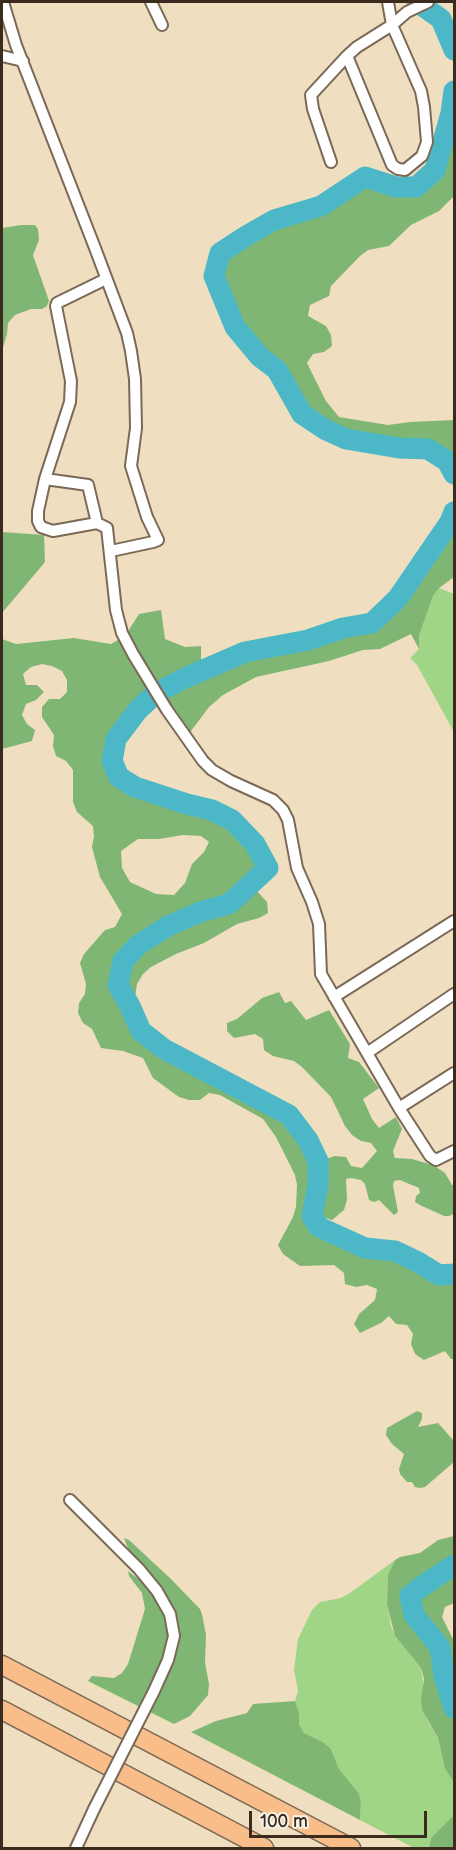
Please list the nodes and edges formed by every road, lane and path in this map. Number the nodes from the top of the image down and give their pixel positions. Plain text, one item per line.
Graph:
1 (3, 2) edge
2 (151, 2) edge
3 (388, 2) edge
4 (428, 2) edge
5 (392, 24) junction
6 (162, 25) dead end
7 (2, 56) edge
8 (347, 56) junction
9 (23, 61) junction
10 (331, 162) dead end
11 (106, 279) junction
12 (45, 479) junction
13 (97, 522) junction
14 (111, 551) junction
15 (454, 921) edge
16 (454, 994) edge
17 (334, 997) junction
18 (367, 1053) junction
19 (454, 1073) edge
20 (399, 1108) junction
21 (454, 1152) edge
22 (70, 1500) dead end
23 (2, 1665) edge
24 (2, 1710) edge
25 (76, 1848) edge
26 (264, 1848) edge
27 (351, 1848) edge

1 - 9 street
2 - 6 street
3 - 5 street
4 - 5 street
5 - 8 street
5 - 8 street
7 - 9 street
8 - 10 street
9 - 11 street
11 - 12 street
11 - 14 street
12 - 13 street
12 - 13 street
13 - 14 street
14 - 17 street
15 - 17 street
16 - 18 street
17 - 18 street
18 - 20 street
19 - 20 street
20 - 21 street
22 - 25 street, bridge
23 - 27 highway
24 - 26 highway

